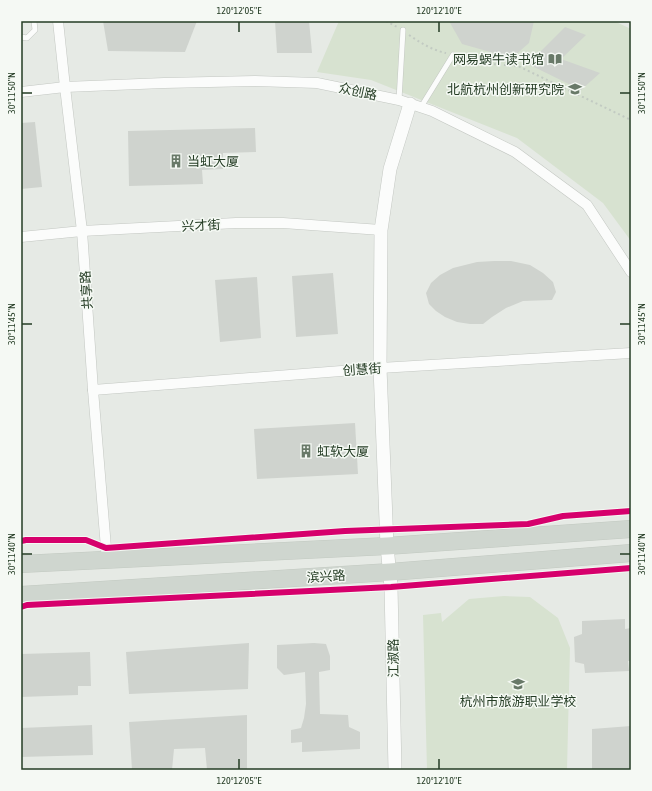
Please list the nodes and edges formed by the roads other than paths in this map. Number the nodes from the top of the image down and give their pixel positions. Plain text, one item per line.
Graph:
1 (34, 21) edge
2 (58, 21) edge
3 (402, 30) road end
4 (21, 37) edge
5 (452, 55) road end
6 (64, 87) junction
7 (21, 92) edge
8 (410, 104) junction
9 (381, 230) junction
10 (82, 231) junction
11 (21, 237) edge
12 (631, 272) edge
13 (631, 353) edge
14 (380, 368) junction
15 (93, 390) junction
16 (631, 529) edge
17 (387, 546) junction
18 (631, 553) edge
19 (107, 560) junction
20 (21, 564) edge
21 (390, 572) junction
22 (21, 595) edge
23 (395, 770) edge

1 - 4 lane
2 - 6 street, 共享路
3 - 8 lane
5 - 8 lane
6 - 7 street, 众创路
6 - 8 street, 众创路
6 - 10 street, 共享路
8 - 9 street, 江淑路
8 - 12 street, 众创路
9 - 10 street, 兴才街
9 - 14 street, 江淑路
10 - 11 street, 兴才街
10 - 15 street, 共享路
13 - 14 street, 创慧街
14 - 15 street, 创慧街
14 - 17 street, 江淑路
15 - 19 street, 共享路
16 - 17 main road, 滨兴路
17 - 19 main road, 滨兴路
17 - 21 street, 江淑路
18 - 21 main road, 滨兴路
19 - 20 main road, 滨兴路
21 - 22 main road, 滨兴路
21 - 23 street, 江淑路

